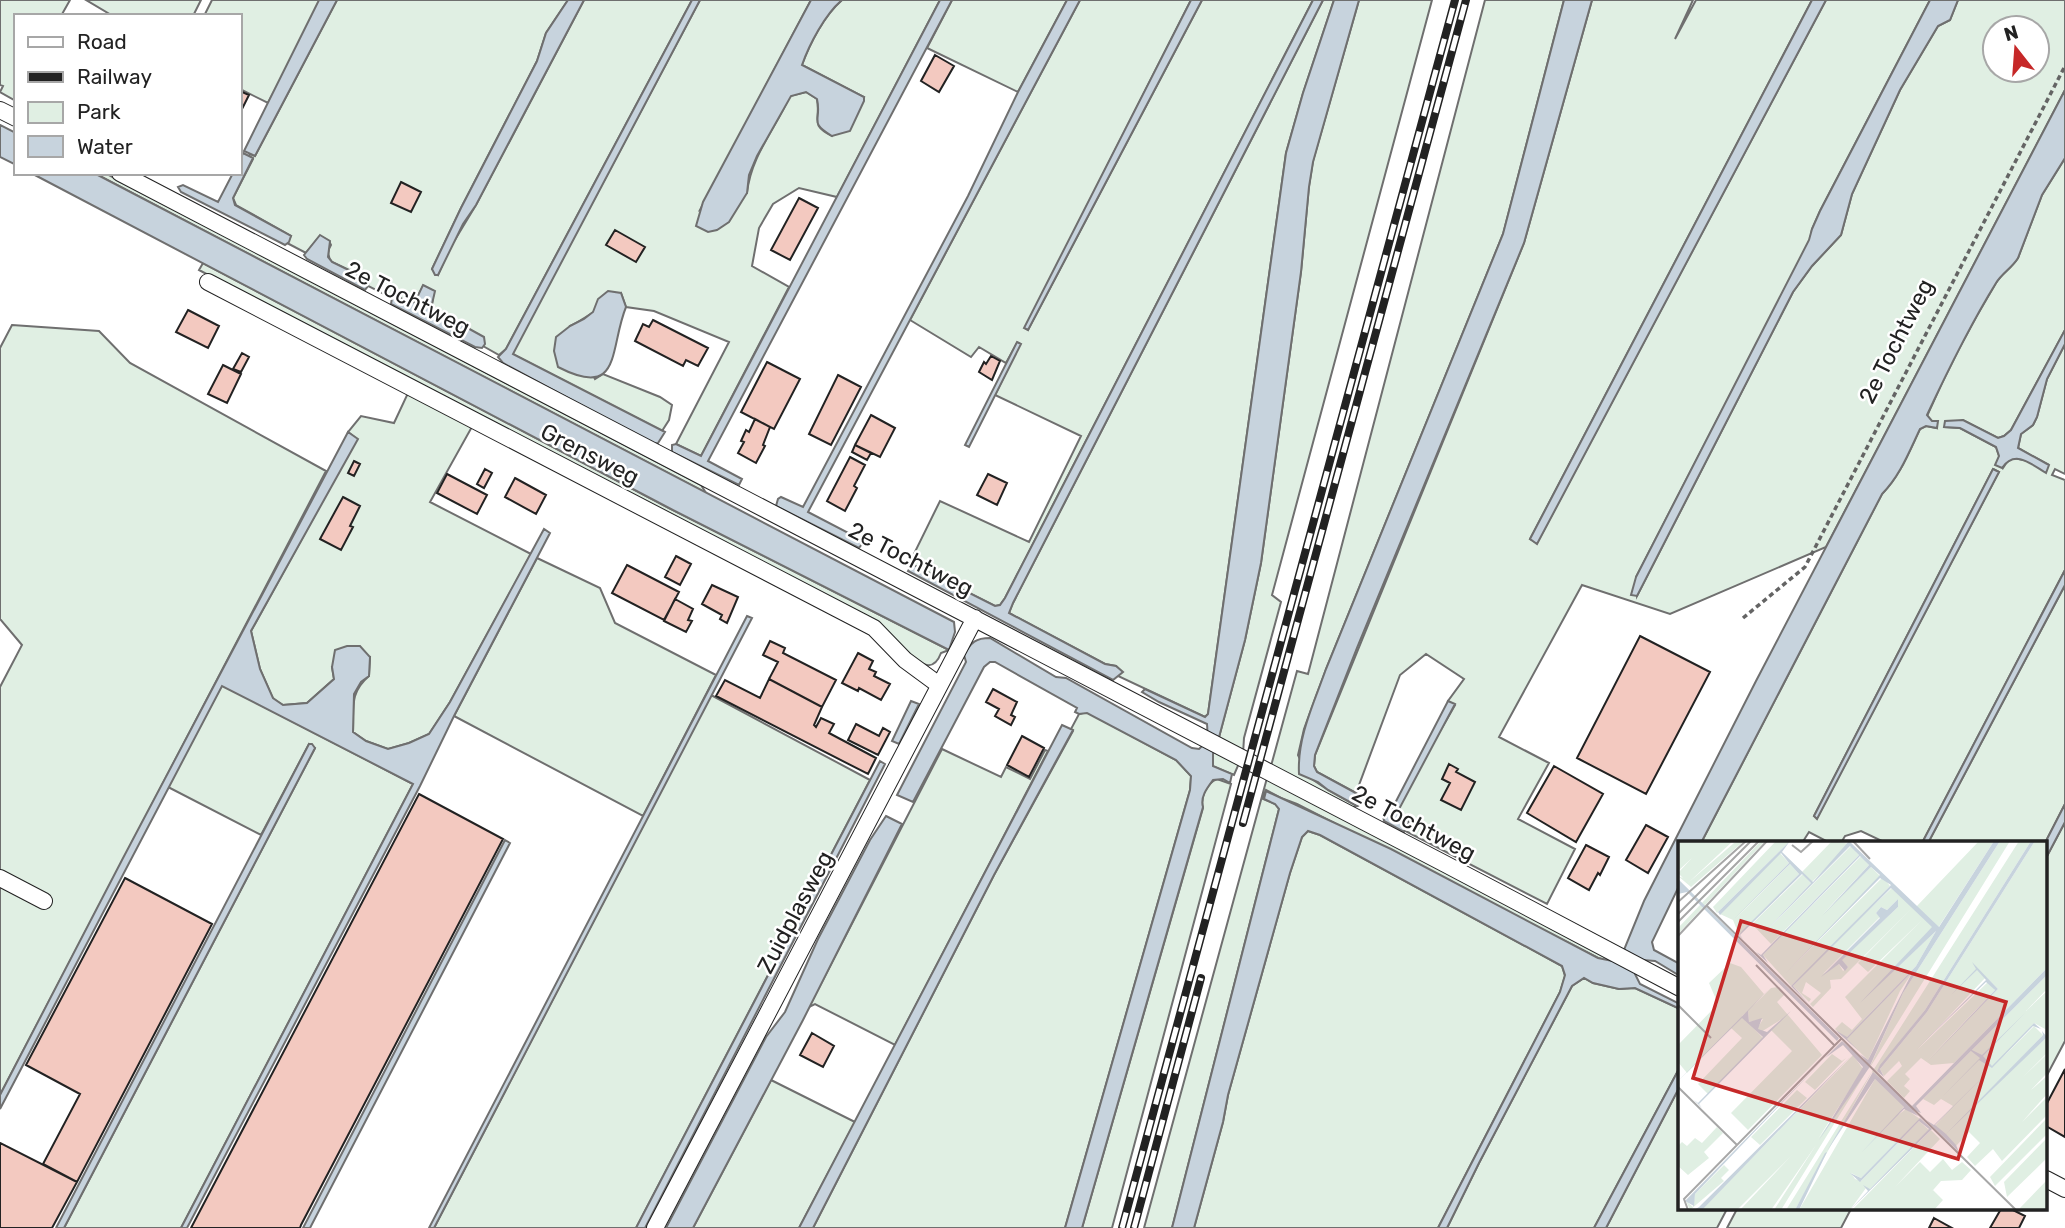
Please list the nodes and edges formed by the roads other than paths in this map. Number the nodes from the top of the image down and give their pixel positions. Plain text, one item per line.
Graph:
1 (124, 175) edge
2 (208, 282) dead end
3 (975, 618) junction
4 (939, 685) junction
5 (0, 878) edge
6 (44, 901) dead end
7 (1678, 987) edge
8 (2048, 1180) edge
9 (2065, 1189) edge
10 (655, 1228) edge

1 - 3 street, 2e Tochtweg
2 - 4 street, Grensweg
3 - 4 street, Zuidplasweg
3 - 7 street, 2e Tochtweg
4 - 10 street, Zuidplasweg
5 - 6 street
8 - 9 street

